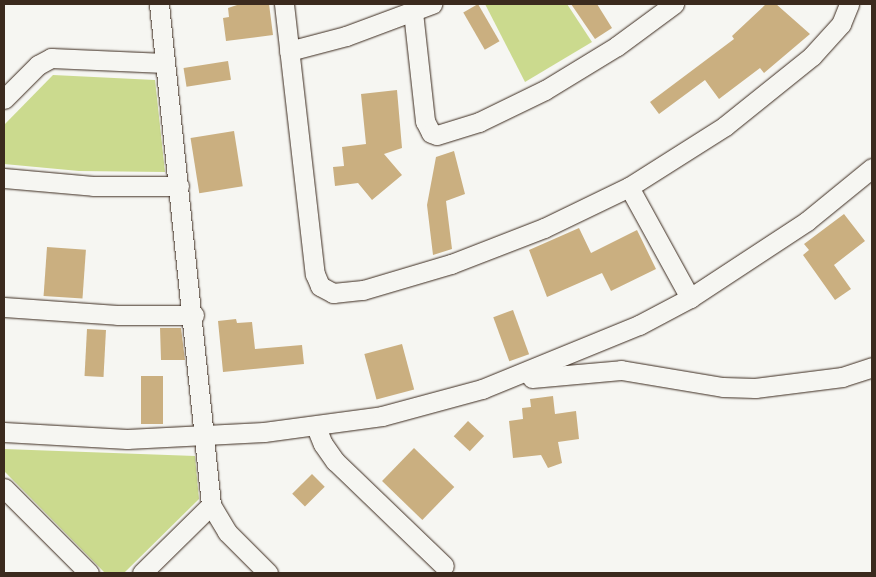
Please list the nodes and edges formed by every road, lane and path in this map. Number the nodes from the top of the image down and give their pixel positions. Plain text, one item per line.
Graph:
1 (159, 4) edge
2 (284, 4) edge
3 (432, 4) edge
4 (674, 4) edge
5 (849, 4) edge
6 (413, 12) junction
7 (290, 51) junction
8 (165, 63) junction
9 (4, 100) edge
10 (872, 168) edge
11 (4, 178) edge
12 (179, 186) junction
13 (629, 187) junction
14 (690, 298) junction
15 (4, 307) edge
16 (194, 315) junction
17 (872, 367) edge
18 (508, 381) junction
19 (316, 426) junction
20 (4, 432) edge
21 (206, 436) junction
22 (4, 488) edge
23 (211, 504) junction
24 (444, 566) dead end
25 (89, 573) edge
26 (142, 573) edge
27 (268, 573) edge

1 - 8 street
2 - 7 street
3 - 6 street
4 - 6 street
5 - 13 street
6 - 7 street
7 - 13 street
8 - 9 street
8 - 12 street
10 - 14 street
11 - 12 street
12 - 16 street
13 - 14 street
14 - 18 street
15 - 16 street
16 - 21 street
17 - 18 street
18 - 19 street
19 - 21 street
19 - 24 street
20 - 21 street
21 - 23 street
22 - 25 street
23 - 26 street
23 - 27 street

